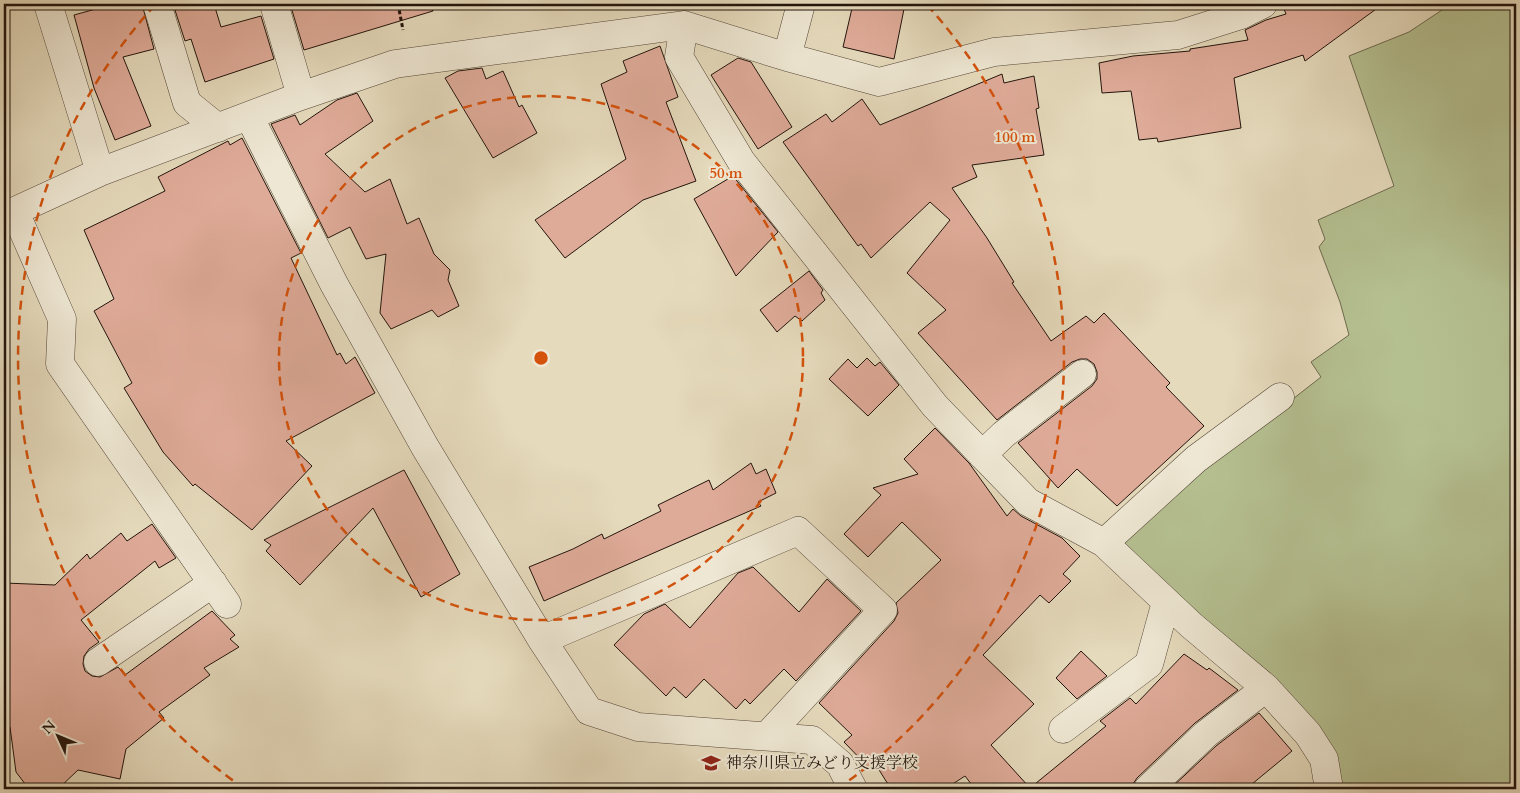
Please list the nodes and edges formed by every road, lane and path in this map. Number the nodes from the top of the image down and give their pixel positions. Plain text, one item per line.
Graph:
1 (48, 4) edge
2 (157, 4) edge
3 (274, 4) edge
4 (801, 4) edge
5 (1264, 4) edge
6 (684, 25) junction
7 (787, 57) junction
8 (301, 96) junction
9 (249, 116) junction
10 (218, 128) junction
11 (100, 172) junction
12 (9, 214) edge
13 (1082, 374) dead end
14 (1280, 397) dead end
15 (982, 456) junction
16 (1104, 543) junction
17 (1166, 602) junction
18 (542, 640) junction
19 (98, 662) dead end
20 (1266, 688) junction
21 (1063, 729) dead end
22 (767, 736) junction
23 (853, 789) edge
24 (1148, 789) edge
25 (1329, 789) edge

1 - 11 street
2 - 10 street
3 - 8 street
4 - 7 street
5 - 7 street
6 - 7 street
6 - 8 street
6 - 15 street
8 - 9 street
9 - 10 street
9 - 18 street
10 - 11 street
11 - 12 street
12 - 19 street
13 - 15 street
14 - 16 street
15 - 16 street
16 - 17 street
17 - 20 street
17 - 21 street
18 - 22 street
18 - 22 street
20 - 24 street
20 - 25 street
22 - 23 street

